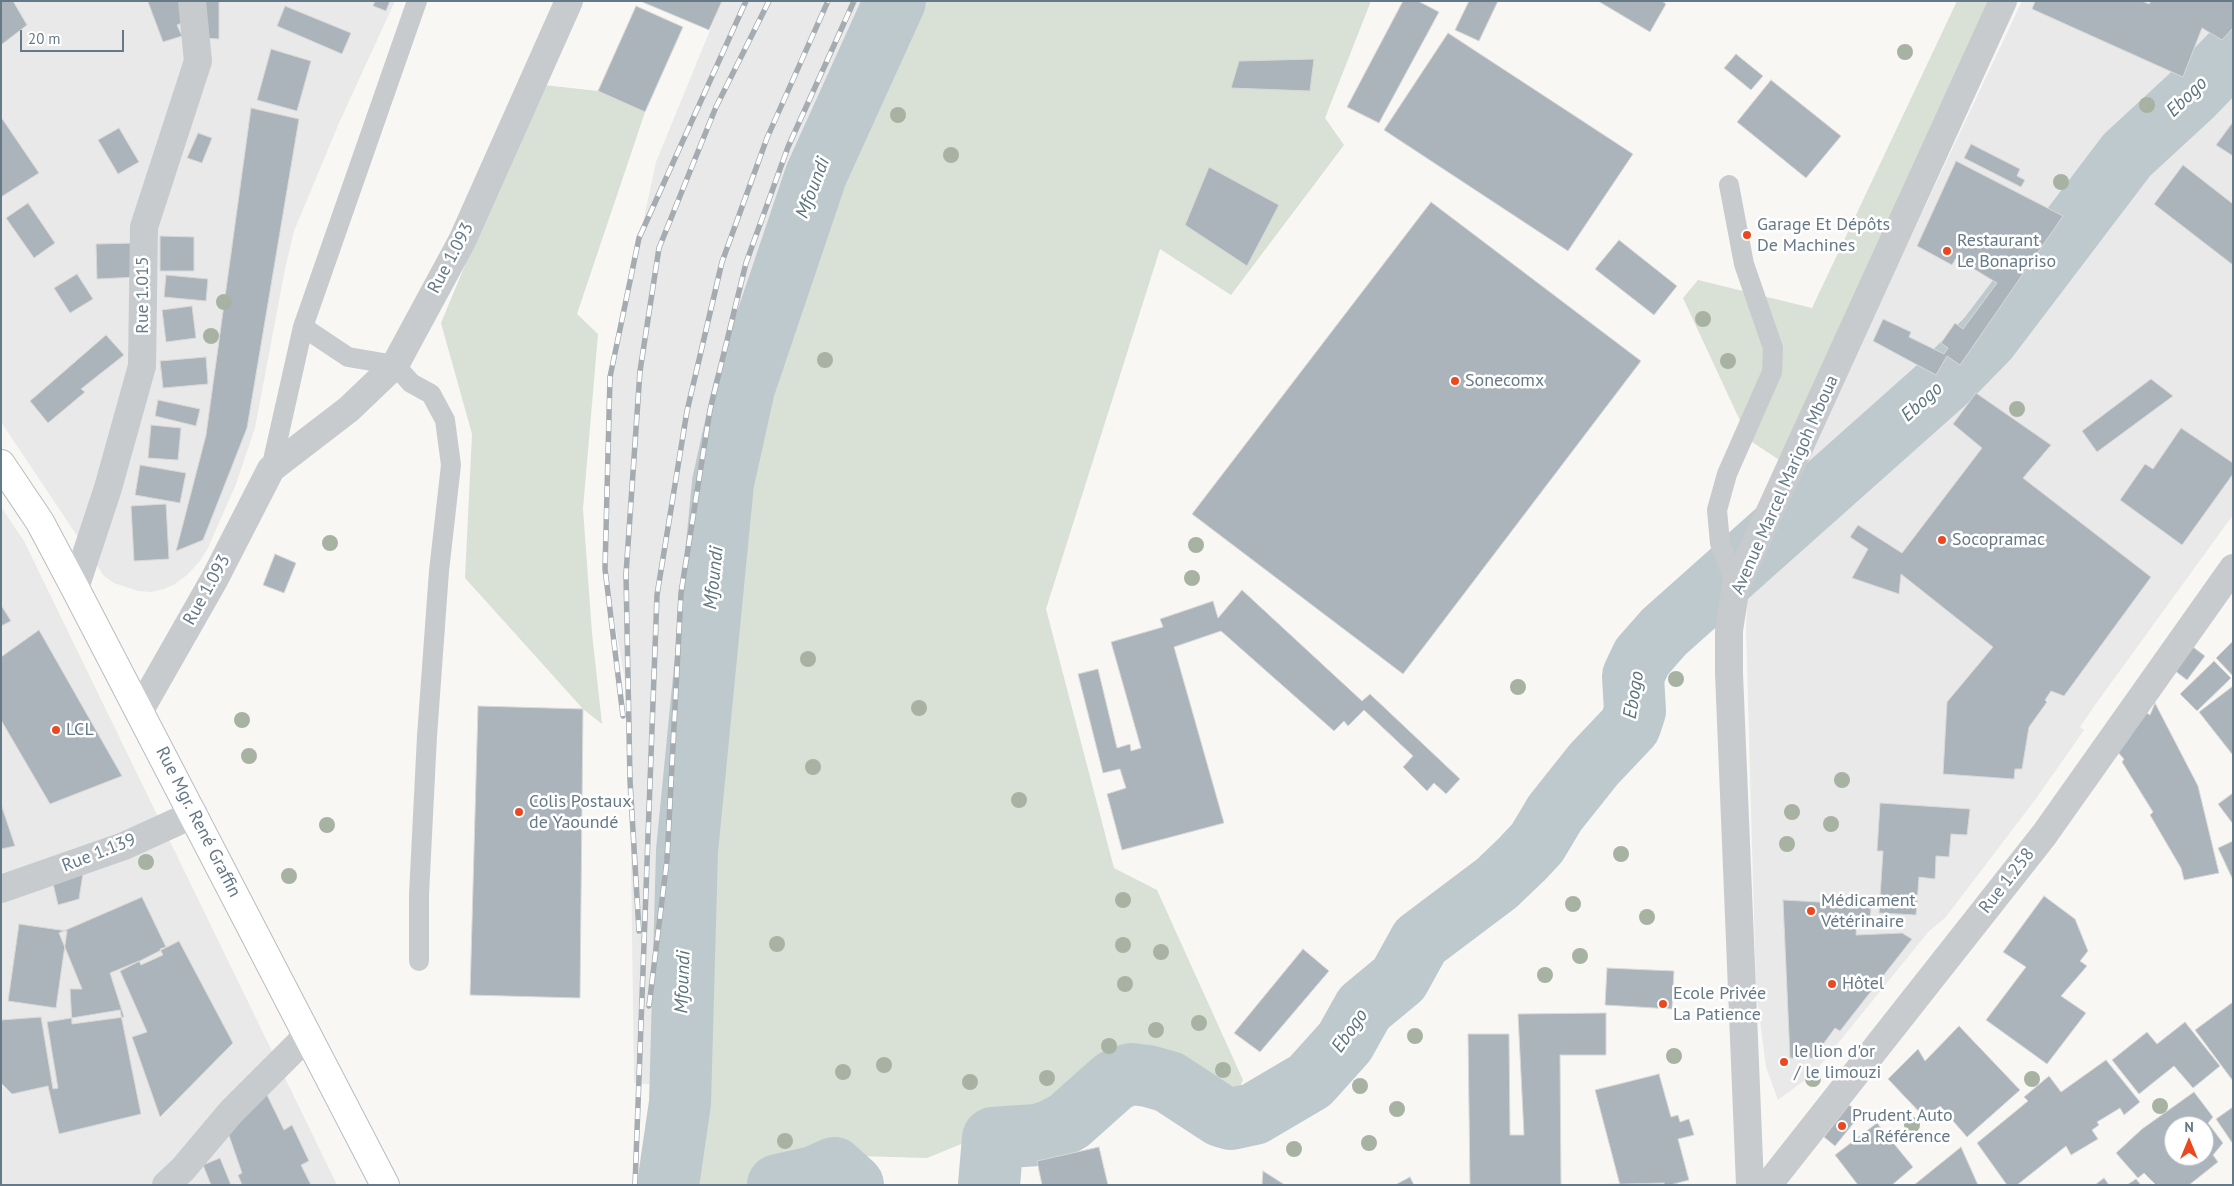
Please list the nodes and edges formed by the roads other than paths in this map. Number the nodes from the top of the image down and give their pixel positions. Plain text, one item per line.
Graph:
1 (192, 1) edge
2 (417, 1) edge
3 (569, 1) edge
4 (2003, 1) edge
5 (1729, 185) dead end
6 (303, 327) junction
7 (395, 365) junction
8 (1, 464) edge
9 (271, 469) junction
10 (2233, 568) edge
11 (1736, 586) junction
12 (75, 588) junction
13 (140, 710) junction
14 (194, 814) junction
15 (1, 889) edge
16 (419, 961) dead end
17 (307, 1036) junction
18 (166, 1185) edge
19 (385, 1185) edge
20 (1750, 1185) edge
21 (1768, 1185) edge

1 - 12 street, Rue 1.015
2 - 6 lane, Rue 1.093
3 - 7 street, Rue 1.093
4 - 11 street, Avenue Marcel Marigoh Mboua
5 - 11 lane
6 - 7 lane
6 - 9 lane, Rue 1.093
7 - 9 street, Rue 1.093
7 - 16 lane
8 - 12 main road, Rue Mgr. René Graffin
9 - 13 street, Rue 1.093
10 - 21 street, Rue 1.258
11 - 20 street, Avenue Marcel Marigoh Mboua
12 - 13 main road, Rue Mgr. René Graffin
13 - 14 main road, Rue Mgr. René Graffin
14 - 15 street, Rue 1.139
14 - 17 main road, Rue Mgr. René Graffin
17 - 18 street
17 - 19 main road, Rue Mgr. René Graffin

